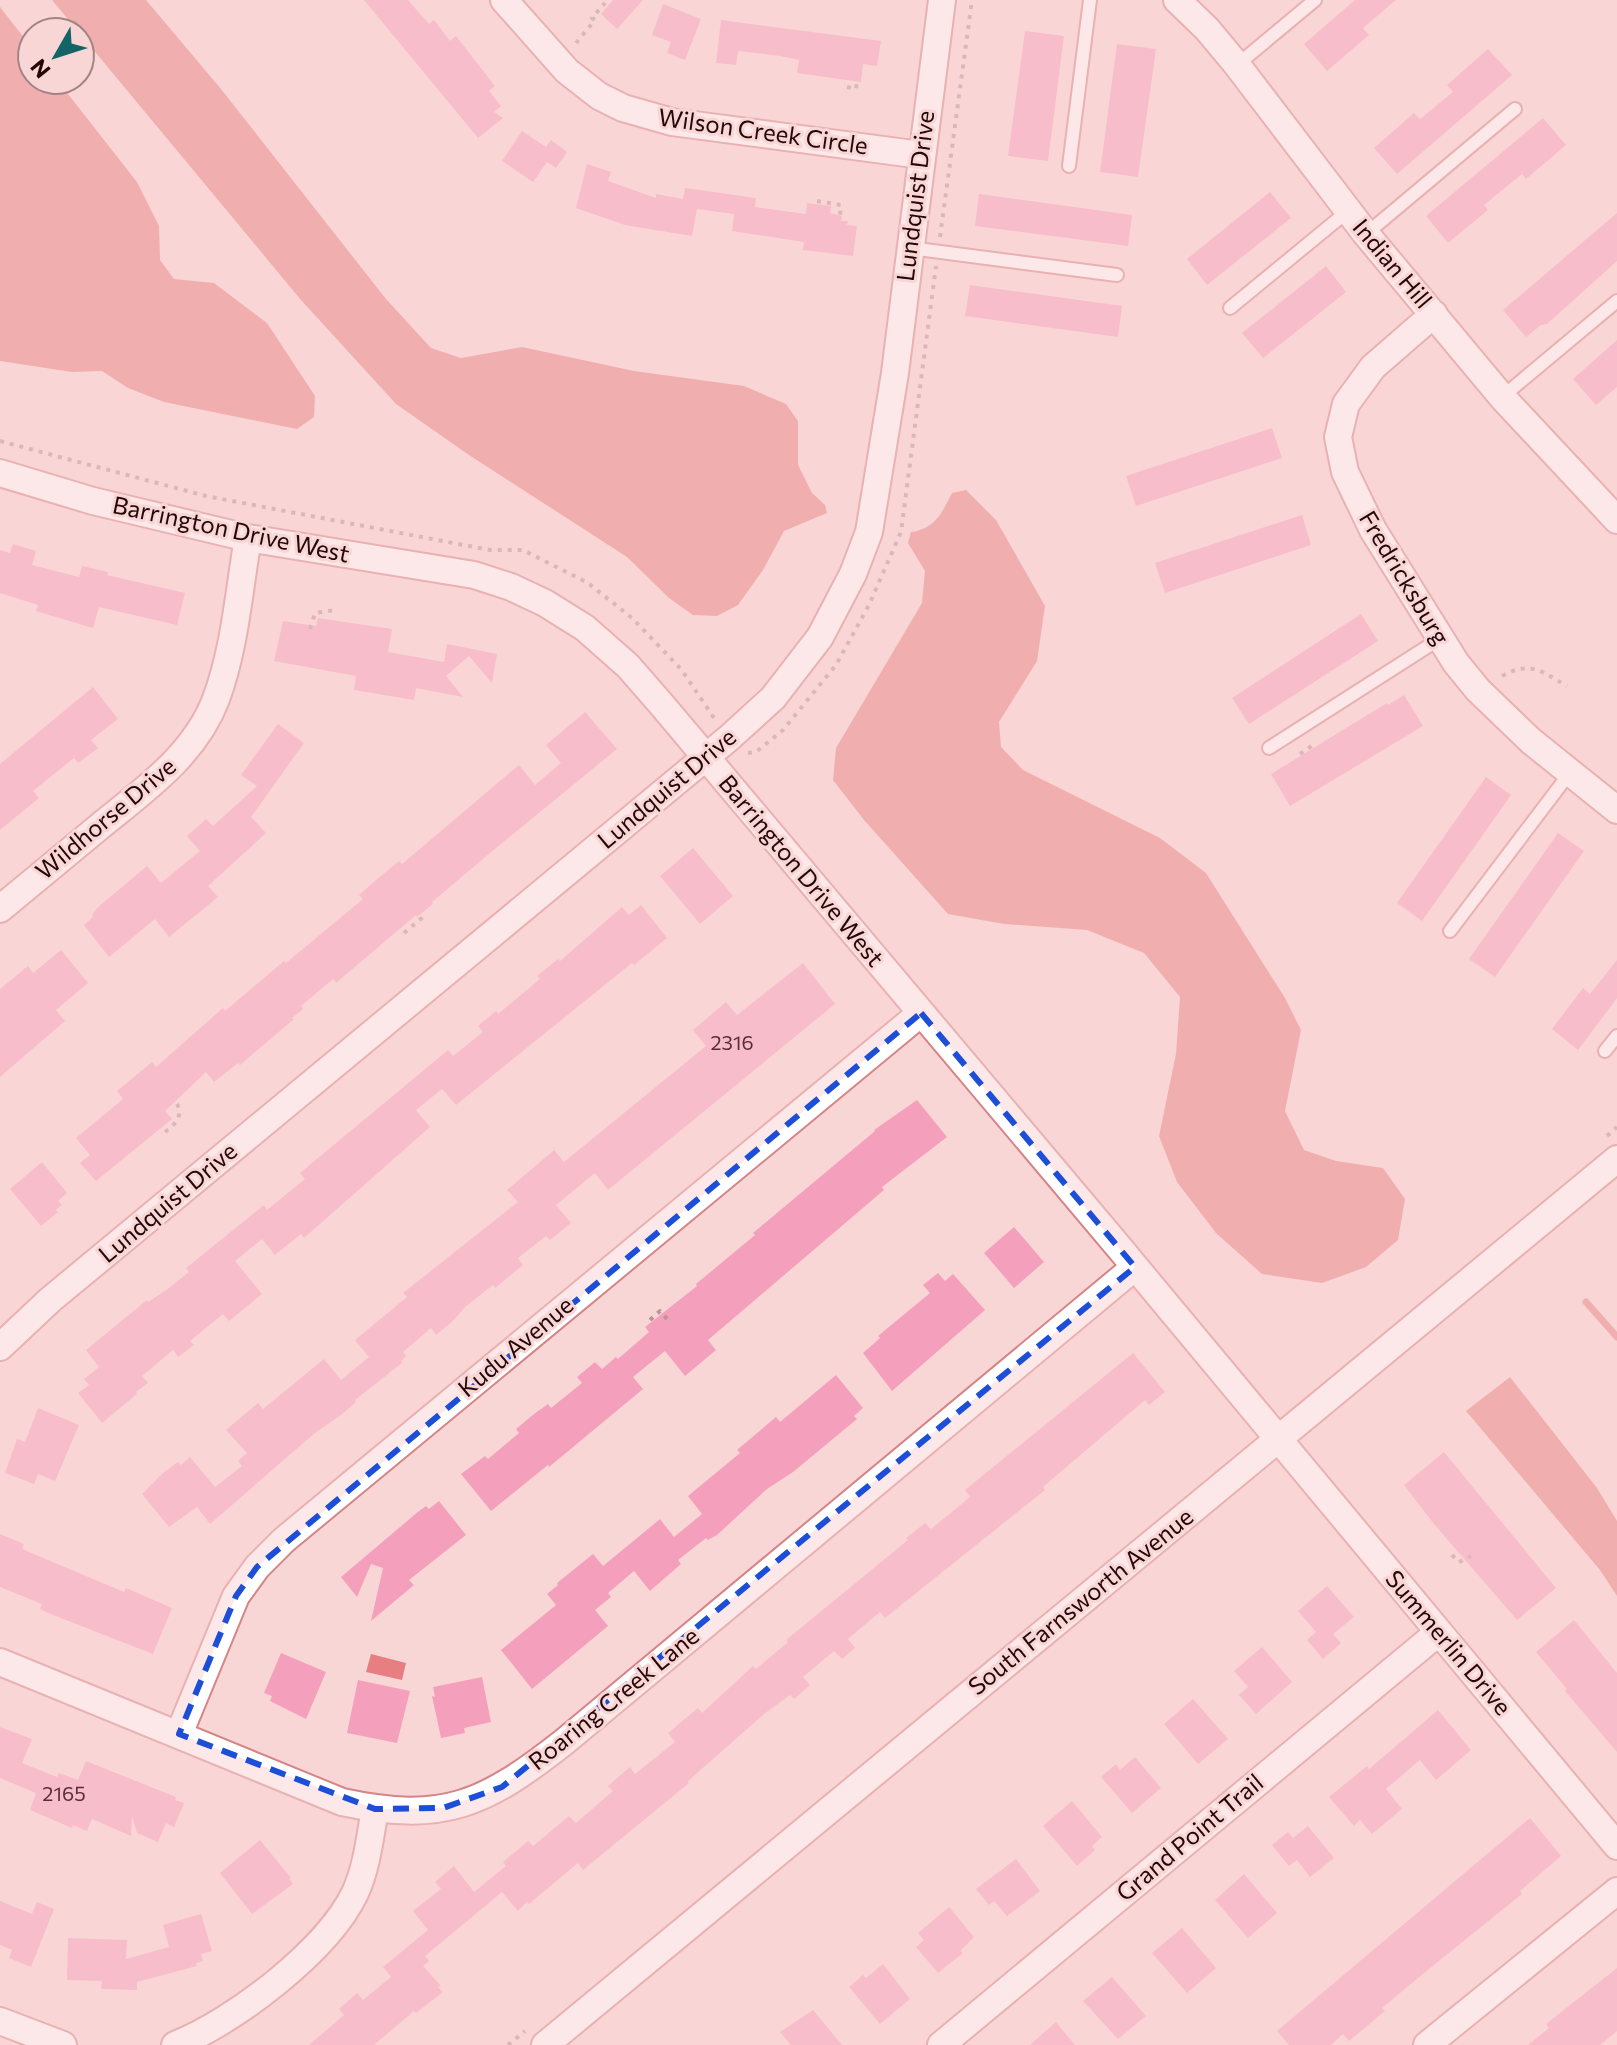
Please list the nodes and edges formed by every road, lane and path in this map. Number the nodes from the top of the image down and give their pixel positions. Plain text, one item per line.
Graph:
1 (504, 0) edge
2 (942, 0) edge
3 (1090, 0) edge
4 (1177, 0) edge
5 (1315, 0) edge
6 (605, 3) dead end
7 (576, 43) dead end
8 (1237, 65) junction
9 (857, 82) dead end
10 (847, 87) dead end
11 (1515, 109) dead end
12 (921, 155) junction
13 (1069, 166) dead end
14 (817, 201) dead end
15 (1348, 211) junction
16 (840, 215) dead end
17 (1366, 234) junction
18 (910, 248) junction
19 (1117, 275) dead end
20 (1617, 301) edge
21 (1230, 308) dead end
22 (1434, 314) junction
23 (1502, 397) junction
24 (0, 441) edge
25 (0, 473) edge
26 (1617, 520) edge
27 (248, 538) junction
28 (335, 610) dead end
29 (310, 629) dead end
30 (1441, 638) junction
31 (1502, 676) dead end
32 (1567, 686) dead end
33 (718, 724) dead end
34 (1313, 745) dead end
35 (1269, 748) dead end
36 (1300, 754) dead end
37 (706, 758) junction
38 (1569, 774) junction
39 (1616, 808) edge
40 (0, 909) edge
41 (421, 915) dead end
42 (1450, 931) dead end
43 (404, 933) dead end
44 (921, 1013) junction
45 (1617, 1036) edge
46 (1605, 1051) dead end
47 (176, 1102) dead end
48 (165, 1132) dead end
49 (1617, 1159) edge
50 (1135, 1267) junction
51 (650, 1320) dead end
52 (668, 1320) dead end
53 (0, 1347) edge
54 (1279, 1439) junction
55 (1452, 1555) dead end
56 (1471, 1556) dead end
57 (1439, 1632) junction
58 (0, 1662) edge
59 (179, 1734) junction
60 (375, 1809) junction
61 (1617, 1846) edge
62 (1617, 1891) edge
63 (0, 2021) edge
64 (63, 2045) edge
65 (175, 2045) edge
66 (545, 2045) edge
67 (941, 2045) edge
68 (1427, 2045) edge

1 - 12 street, Wilson Creek Circle
2 - 12 street, Lundquist Drive
3 - 13 lane
4 - 8 street, Indian Hill
5 - 8 lane
6 - 7 path
8 - 15 street, Indian Hill
9 - 10 path
11 - 17 lane
12 - 18 street, Lundquist Drive
14 - 16 path
15 - 17 street, Indian Hill
15 - 21 lane
17 - 22 street, Indian Hill
18 - 19 lane
18 - 37 street, Lundquist Drive
20 - 23 lane
22 - 23 street, Indian Hill
22 - 30 street, Fredricksburg
23 - 26 street, Indian Hill
24 - 33 path
25 - 27 street, Barrington Drive West
27 - 37 street, Barrington Drive West
27 - 40 street, Wildhorse Drive
28 - 29 path
30 - 35 lane
30 - 38 street, Fredricksburg
31 - 32 path
34 - 36 path
37 - 44 street, Barrington Drive West
37 - 53 street, Lundquist Drive
38 - 39 street, Fredricksburg
38 - 42 lane
41 - 43 path
44 - 50 street, Barrington Drive West
44 - 59 street, Kudu Avenue
45 - 46 lane
47 - 48 path
49 - 54 street, South Farnsworth Avenue
50 - 54 street, Barrington Drive West
50 - 60 street, Roaring Creek Lane
51 - 52 path
54 - 57 street, Summerlin Drive
54 - 66 street, South Farnsworth Avenue
55 - 56 path
57 - 61 street, Summerlin Drive
57 - 67 street, Grand Point Trail
58 - 59 street, Roaring Creek Lane
59 - 60 street, Roaring Creek Lane
60 - 65 street
62 - 68 street
63 - 64 street

